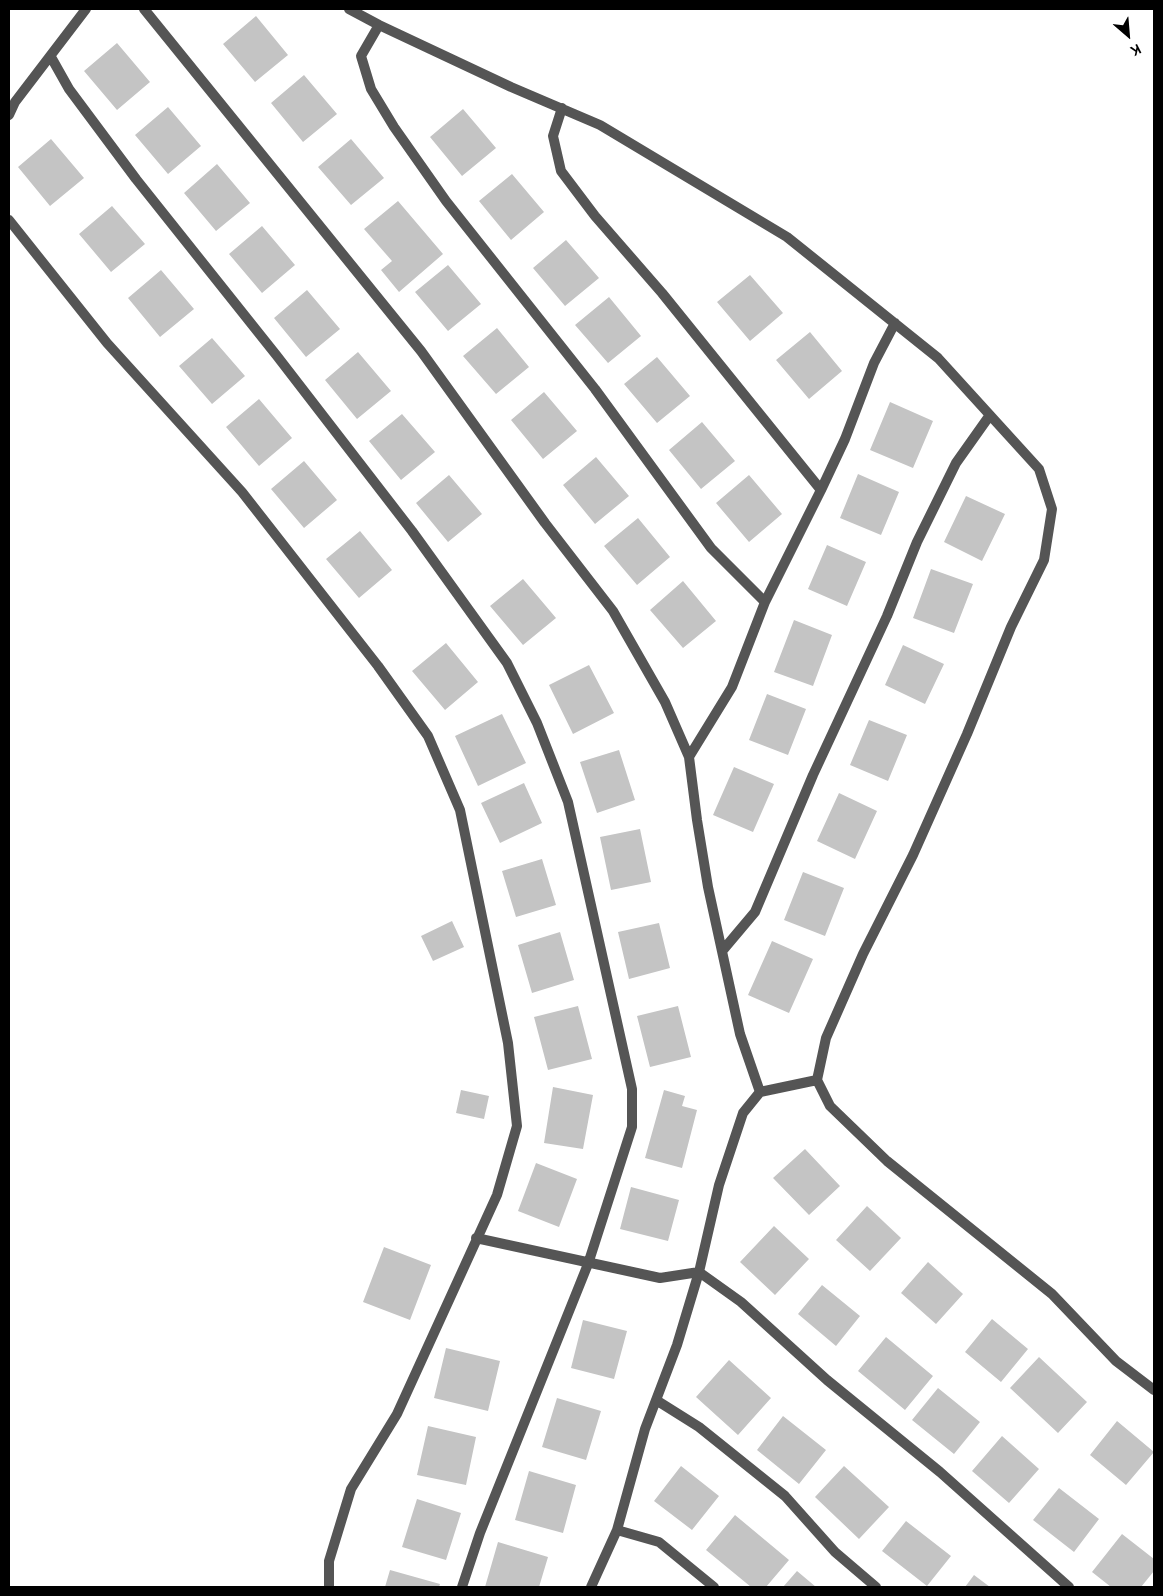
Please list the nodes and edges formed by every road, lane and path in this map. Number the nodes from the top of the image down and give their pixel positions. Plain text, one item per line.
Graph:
1 (86, 9) edge
2 (144, 9) edge
3 (349, 9) edge
4 (379, 25) junction
5 (51, 57) junction
6 (562, 108) junction
7 (9, 115) edge
8 (9, 220) edge
9 (895, 323) junction
10 (990, 415) junction
11 (821, 490) junction
12 (766, 602) junction
13 (689, 757) junction
14 (723, 950) junction
15 (817, 1080) junction
16 (760, 1092) junction
17 (476, 1238) junction
18 (588, 1264) junction
19 (699, 1272) junction
20 (1154, 1390) edge
21 (656, 1400) junction
22 (617, 1530) junction
23 (329, 1587) edge
24 (462, 1587) edge
25 (591, 1587) edge
26 (714, 1587) edge
27 (876, 1587) edge
28 (1069, 1587) edge

1 - 5 street
2 - 13 street
3 - 4 street
4 - 6 street
4 - 12 street
5 - 7 street
5 - 18 street
6 - 9 street
6 - 11 street
8 - 17 street
9 - 10 street
9 - 11 street
10 - 14 street
10 - 15 street
11 - 12 street
12 - 13 street
13 - 14 street
14 - 16 street
15 - 16 street
15 - 20 street
16 - 19 street
17 - 18 street
17 - 23 street
18 - 19 street
18 - 24 street
19 - 21 street
19 - 28 street
21 - 22 street
21 - 27 street
22 - 25 street
22 - 26 street

